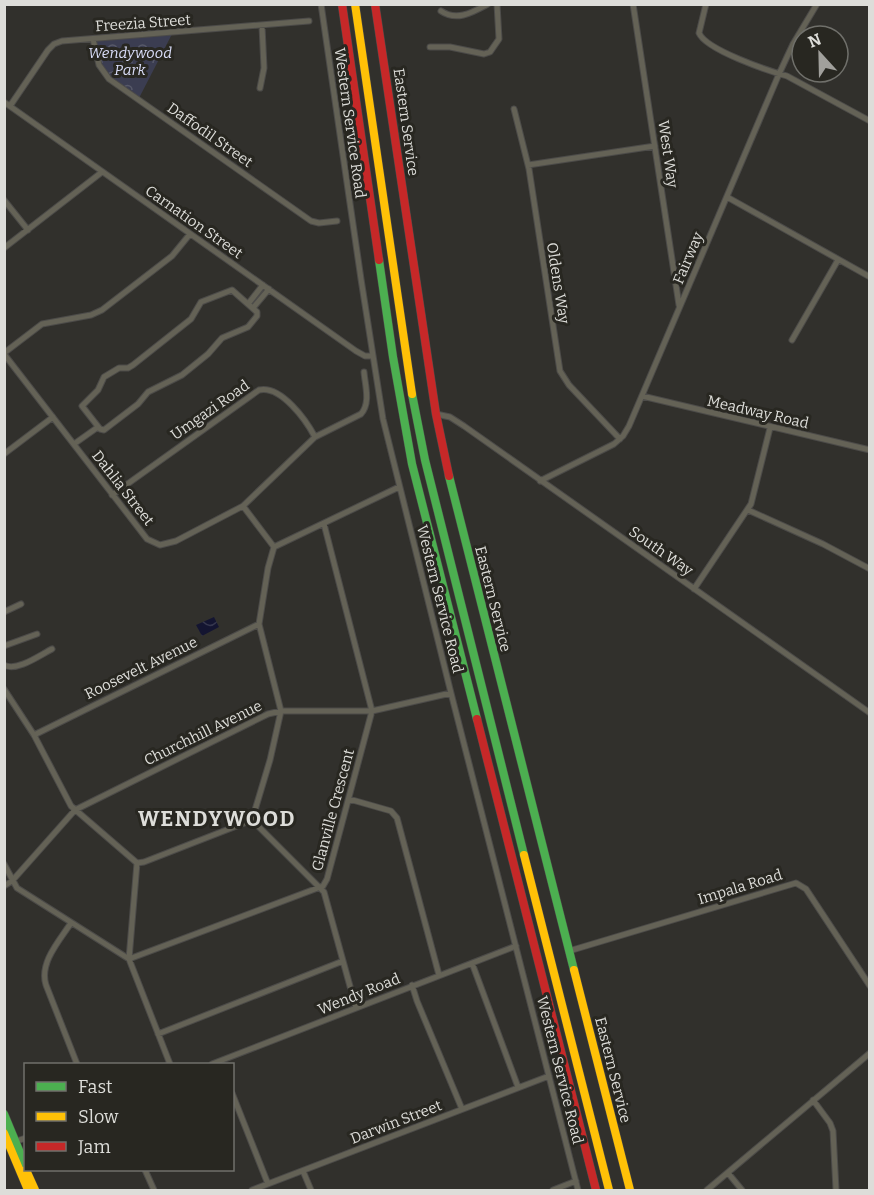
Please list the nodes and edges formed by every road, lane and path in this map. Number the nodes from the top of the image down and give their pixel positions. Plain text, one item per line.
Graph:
1 (321, 4) edge
2 (342, 4) edge
3 (355, 4) edge
4 (375, 4) edge
5 (488, 4) edge
6 (497, 4) edge
7 (633, 4) edge
8 (706, 4) edge
9 (817, 4) edge
10 (441, 11) dead end
11 (309, 21) dead end
12 (262, 26) junction
13 (93, 39) junction
14 (430, 47) dead end
15 (779, 74) junction
16 (260, 88) dead end
17 (7, 104) edge
18 (514, 109) dead end
19 (870, 121) edge
20 (655, 146) junction
21 (528, 165) junction
22 (102, 172) junction
23 (727, 197) junction
24 (4, 200) edge
25 (337, 221) dead end
26 (28, 230) junction
27 (190, 234) junction
28 (4, 248) edge
29 (838, 260) junction
30 (870, 277) edge
31 (262, 285) junction
32 (269, 289) junction
33 (250, 306) junction
34 (680, 307) junction
35 (792, 340) dead end
36 (4, 353) edge
37 (373, 356) junction
38 (364, 372) dead end
39 (642, 396) junction
40 (436, 414) junction
41 (53, 417) junction
42 (98, 427) junction
43 (770, 428) junction
44 (315, 437) junction
45 (620, 439) junction
46 (74, 444) junction
47 (870, 450) edge
48 (4, 454) edge
49 (540, 481) junction
50 (399, 487) junction
51 (112, 495) junction
52 (243, 506) junction
53 (748, 510) junction
54 (324, 524) junction
55 (274, 548) junction
56 (870, 569) edge
57 (694, 589) junction
58 (21, 604) dead end
59 (4, 612) edge
60 (260, 624) junction
61 (37, 634) dead end
62 (4, 646) edge
63 (52, 649) dead end
64 (4, 665) edge
65 (4, 689) edge
66 (451, 693) junction
67 (281, 711) junction
68 (372, 711) junction
69 (870, 713) edge
70 (34, 735) junction
71 (349, 799) junction
72 (75, 810) junction
73 (252, 820) junction
74 (137, 863) junction
75 (4, 864) edge
76 (12, 881) junction
77 (4, 886) edge
78 (320, 887) junction
79 (71, 923) junction
80 (516, 946) junction
81 (569, 951) junction
82 (129, 959) junction
83 (343, 961) junction
84 (472, 963) junction
85 (439, 975) junction
86 (412, 986) junction
87 (870, 986) edge
88 (356, 1008) junction
89 (158, 1034) junction
90 (870, 1053) edge
91 (76, 1063) edge
92 (169, 1063) edge
93 (221, 1063) edge
94 (549, 1076) junction
95 (518, 1087) junction
96 (234, 1098) edge
97 (813, 1100) junction
98 (462, 1109) junction
99 (4, 1114) edge
100 (4, 1133) edge
101 (10, 1144) edge
102 (4, 1152) edge
103 (24, 1170) edge
104 (24, 1171) edge
105 (25, 1171) edge
106 (145, 1171) edge
107 (303, 1171) junction
108 (728, 1173) junction
109 (576, 1181) junction
110 (268, 1184) junction
111 (28, 1191) edge
112 (35, 1191) edge
113 (154, 1191) edge
114 (252, 1191) edge
115 (311, 1191) edge
116 (553, 1191) edge
117 (578, 1191) edge
118 (596, 1191) edge
119 (609, 1191) edge
120 (630, 1191) edge
121 (707, 1191) edge
122 (742, 1191) edge
123 (836, 1191) edge

1 - 37 street, Western Service Road
2 - 118 main road
3 - 119 main road
4 - 40 main road, Eastern Service
5 - 10 street
6 - 14 street
7 - 20 street, West Way
8 - 15 street
9 - 15 street, Fairway
11 - 12 street, Freezia Street
12 - 13 street, Freezia Street
12 - 16 street
13 - 17 street, Freezia Street
13 - 25 street, Daffodil Street
15 - 19 street
15 - 23 street, Fairway
17 - 22 street, Carnation Street
18 - 21 street, Oldens Way
20 - 21 street
20 - 34 street, West Way
21 - 45 street, Oldens Way
22 - 26 street
22 - 27 street, Carnation Street
23 - 29 street
23 - 34 street, Fairway
24 - 26 street
26 - 28 street
27 - 31 street, Carnation Street
27 - 36 street
29 - 30 street
29 - 35 street
31 - 32 street, Carnation Street
31 - 33 street
32 - 33 street
32 - 37 street, Carnation Street
33 - 42 street
33 - 42 street
34 - 39 street, Fairway
36 - 41 street, Dahlia Street
37 - 50 street, Western Service Road
38 - 44 street, Dahlia Street
39 - 43 street, Meadway Road
39 - 45 street, Fairway
40 - 49 street, South Way
40 - 81 main road, Eastern Service
41 - 46 street, Dahlia Street
41 - 48 street
42 - 46 street
43 - 47 street, Meadway Road
43 - 53 street
44 - 51 street, Umgazi Road
44 - 52 street, Dahlia Street
45 - 49 street
46 - 51 street, Dahlia Street
49 - 57 street, South Way
50 - 54 street
50 - 66 street, Western Service Road
51 - 52 street, Dahlia Street
52 - 55 street
53 - 56 street
53 - 57 street
54 - 55 street
54 - 68 street, Glanville Crescent
55 - 60 street
57 - 69 street, South Way
58 - 59 street
60 - 67 street
60 - 70 street, Roosevelt Avenue
61 - 62 street
63 - 64 street
65 - 70 street
66 - 68 street, Churchhill Avenue
66 - 80 street, Western Service Road
67 - 68 street, Churchhill Avenue
67 - 72 street, Churchhill Avenue
67 - 73 street
68 - 71 street, Glanville Crescent
70 - 72 street
71 - 78 street, Glanville Crescent
71 - 85 street
72 - 74 street
72 - 76 street, Churchhill Avenue
73 - 74 street
73 - 78 street
74 - 82 street
75 - 76 street
76 - 77 street, Churchhill Avenue
76 - 79 street
78 - 82 street, Glanville Crescent
78 - 83 street
79 - 82 street
79 - 91 street
80 - 84 street, Wendy Road
80 - 94 street, Western Service Road
81 - 87 street, Impala Road
81 - 120 main road, Eastern Service
82 - 89 street
83 - 88 street
83 - 89 street
84 - 85 street, Wendy Road
84 - 95 street
85 - 86 street, Wendy Road
86 - 88 street, Wendy Road
86 - 98 street
88 - 93 street, Wendy Road
89 - 92 street
90 - 97 street
94 - 95 street, Darwin Street
94 - 109 street, Western Service Road
95 - 98 street, Darwin Street
96 - 110 street
97 - 108 street
97 - 123 street
98 - 107 street, Darwin Street
99 - 101 main road
100 - 101 main road
101 - 103 main road
102 - 103 main road
104 - 111 main road
105 - 112 main road
106 - 113 street
107 - 110 street, Darwin Street
107 - 115 street
108 - 121 street
108 - 122 street
109 - 116 street
109 - 117 street, Western Service Road
110 - 114 street, Darwin Street

